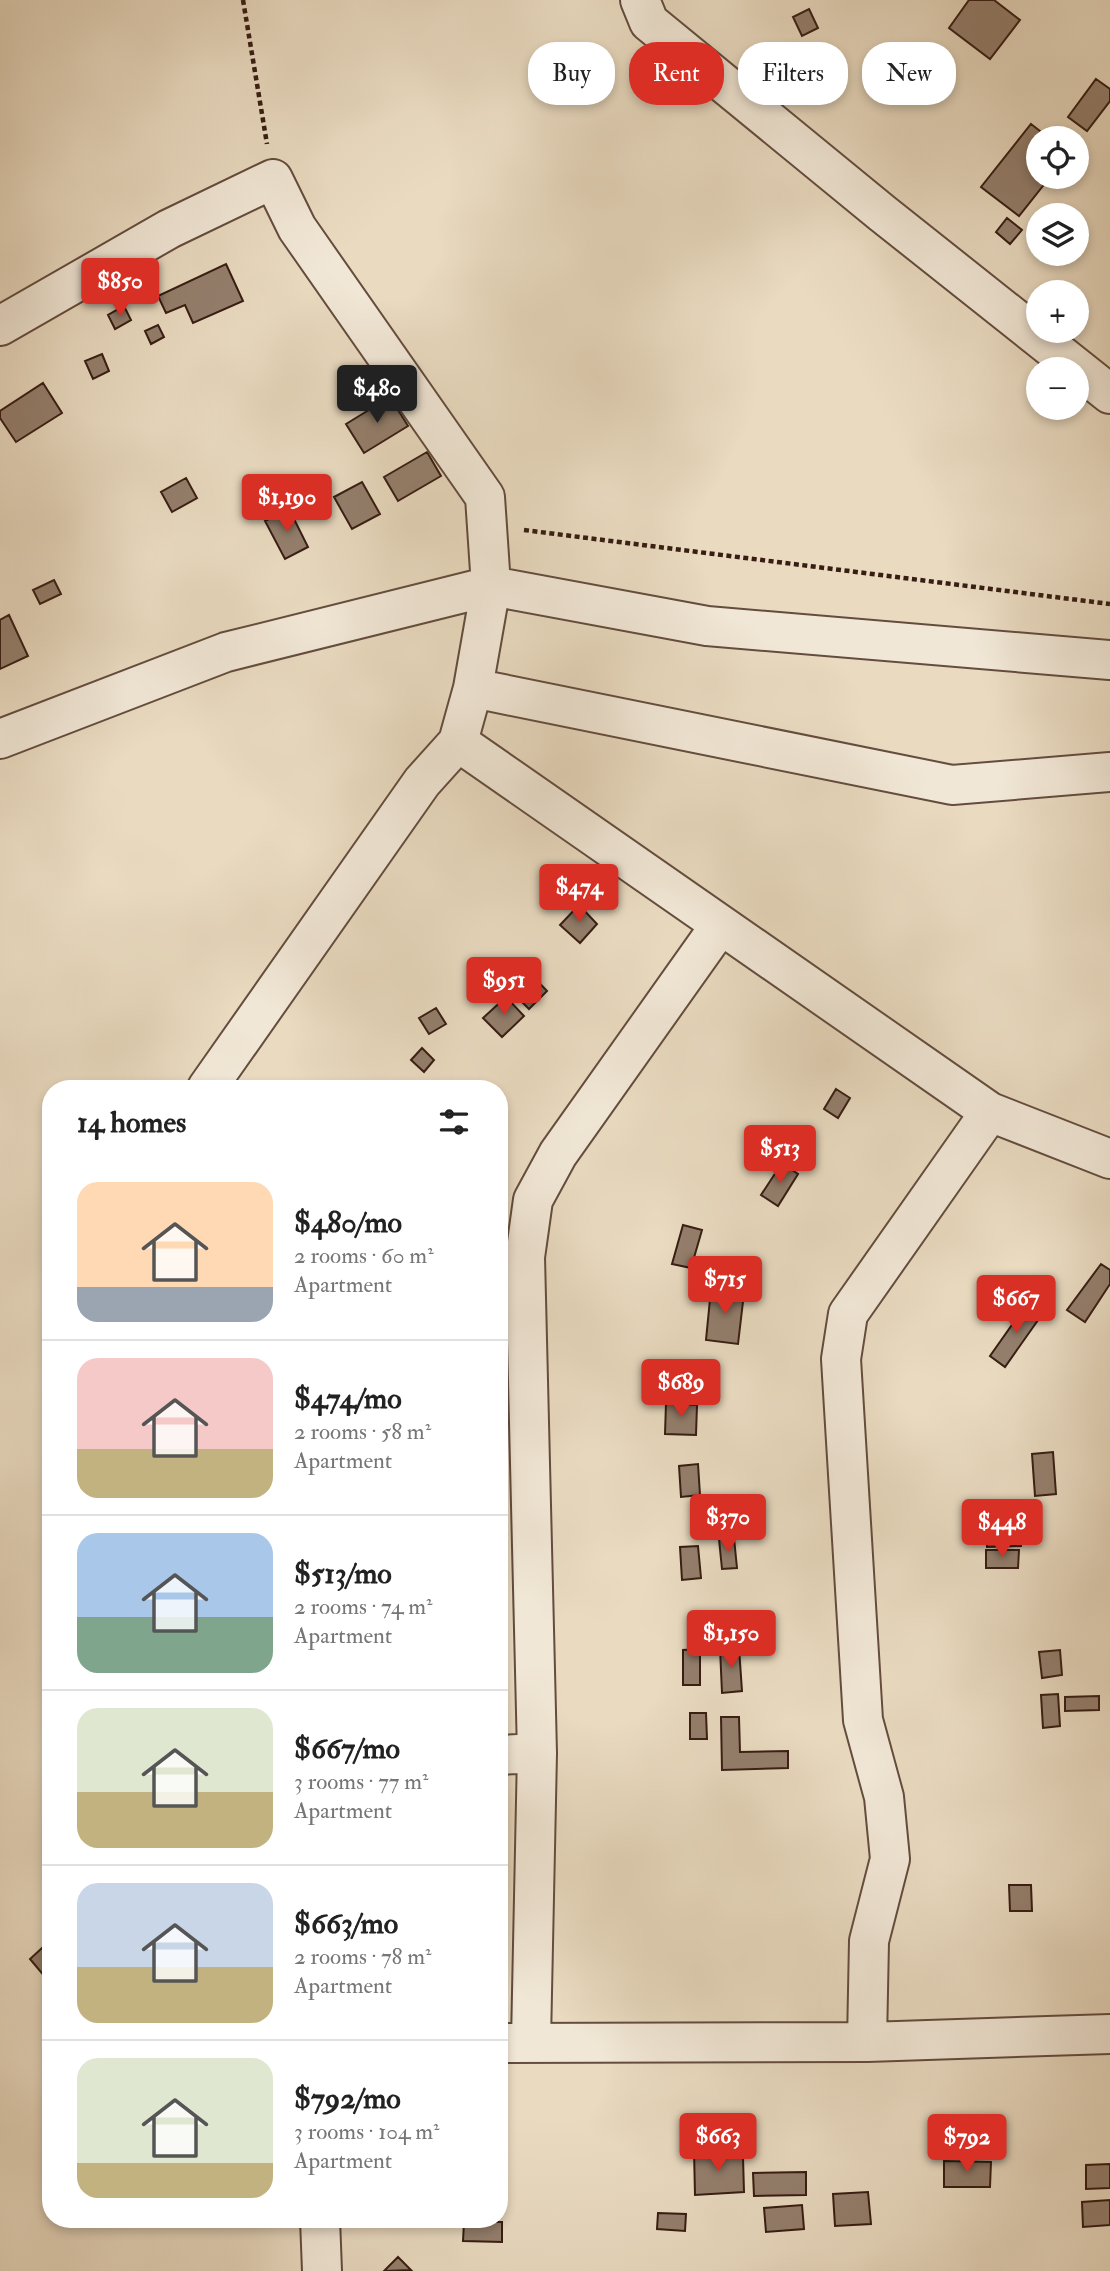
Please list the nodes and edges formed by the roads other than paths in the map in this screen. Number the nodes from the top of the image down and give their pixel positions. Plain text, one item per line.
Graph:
1 (640, 0) edge
2 (0, 326) edge
3 (1110, 394) edge
4 (491, 586) junction
5 (1110, 660) edge
6 (473, 688) junction
7 (0, 739) edge
8 (458, 742) junction
9 (1110, 772) edge
10 (719, 926) junction
11 (213, 1080) edge
12 (989, 1112) junction
13 (1110, 1159) edge
14 (537, 1753) junction
15 (508, 1755) edge
16 (1110, 2034) edge
17 (515, 2042) edge
18 (867, 2042) junction
19 (320, 2228) edge
20 (322, 2271) edge

1 - 3 street
2 - 4 street
4 - 5 street
4 - 6 street
4 - 7 street
6 - 8 street
6 - 9 street
8 - 10 street
8 - 11 street
10 - 12 street
10 - 14 street
12 - 13 street
12 - 18 street
14 - 15 street
14 - 17 street
16 - 18 street
17 - 18 street
19 - 20 street

